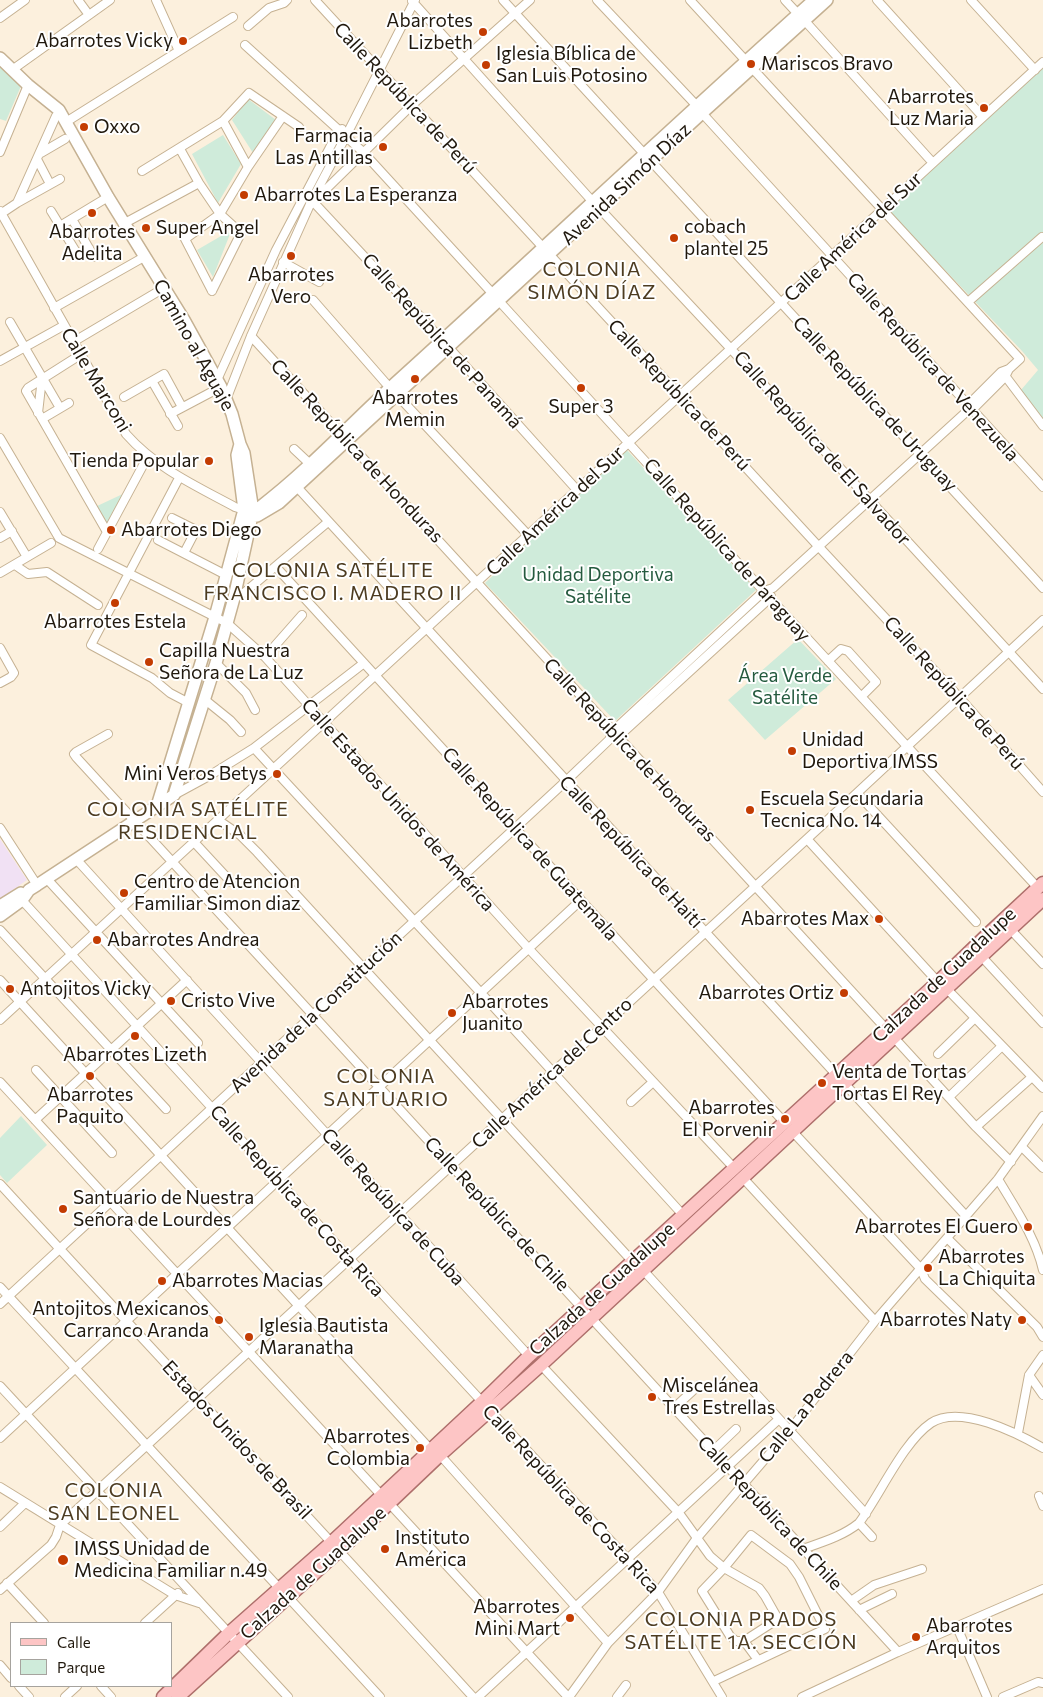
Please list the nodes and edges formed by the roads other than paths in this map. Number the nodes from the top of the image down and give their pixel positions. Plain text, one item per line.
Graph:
1 (25, 0) edge
2 (78, 0) edge
3 (110, 0) edge
4 (156, 0) edge
5 (287, 0) edge
6 (314, 0) edge
7 (503, 0) edge
8 (530, 0) edge
9 (597, 0) edge
10 (690, 0) edge
11 (784, 0) edge
12 (814, 0) edge
13 (828, 0) edge
14 (877, 0) edge
15 (971, 0) edge
16 (413, 1) edge
17 (15, 3) edge
18 (515, 14) junction
19 (89, 15) junction
20 (233, 17) dead end
21 (0, 18) edge
22 (801, 18) junction
23 (248, 26) dead end
24 (245, 45) dead end
25 (179, 51) junction
26 (0, 58) edge
27 (464, 59) junction
28 (1043, 62) edge
29 (749, 65) junction
30 (12, 70) junction
31 (1035, 70) junction
32 (379, 71) junction
33 (28, 85) junction
34 (412, 105) junction
35 (699, 109) junction
36 (283, 116) junction
37 (983, 117) junction
38 (61, 119) junction
39 (223, 121) junction
40 (300, 127) dead end
41 (351, 127) junction
42 (339, 130) junction
43 (346, 136) junction
44 (66, 140) dead end
45 (180, 149) junction
46 (0, 152) edge
47 (363, 152) junction
48 (41, 153) junction
49 (647, 157) junction
50 (38, 161) junction
51 (933, 163) junction
52 (248, 167) junction
53 (142, 171) dead end
54 (60, 179) dead end
55 (199, 183) junction
56 (50, 184) junction
57 (305, 193) junction
58 (108, 197) junction
59 (313, 200) junction
60 (17, 203) junction
61 (596, 206) junction
62 (882, 210) junction
63 (52, 211) dead end
64 (1, 212) edge
65 (220, 214) junction
66 (72, 219) junction
67 (123, 224) junction
68 (60, 226) junction
69 (1042, 237) dead end
70 (89, 248) junction
71 (547, 251) junction
72 (832, 256) junction
73 (94, 257) dead end
74 (144, 257) junction
75 (283, 262) junction
76 (319, 282) dead end
77 (164, 288) junction
78 (496, 297) junction
79 (313, 300) dead end
80 (968, 302) junction
81 (781, 303) junction
82 (54, 308) junction
83 (10, 322) dead end
84 (64, 326) junction
85 (251, 336) junction
86 (73, 342) junction
87 (445, 344) junction
88 (24, 348) junction
89 (731, 349) junction
90 (80, 354) junction
91 (0, 362) edge
92 (1005, 372) junction
93 (42, 378) junction
94 (152, 381) junction
95 (219, 383) junction
96 (393, 391) junction
97 (680, 396) junction
98 (124, 397) dead end
99 (226, 400) junction
100 (69, 403) dead end
101 (182, 407) junction
102 (60, 408) junction
103 (968, 409) junction
104 (170, 414) junction
105 (40, 416) junction
106 (178, 426) dead end
107 (1043, 426) edge
108 (0, 438) edge
109 (344, 438) junction
110 (629, 442) junction
111 (294, 449) dead end
112 (920, 453) junction
113 (148, 456) junction
114 (310, 464) junction
115 (179, 478) junction
116 (296, 487) junction
117 (1043, 487) edge
118 (578, 490) junction
119 (869, 501) junction
120 (245, 512) junction
121 (1, 515) edge
122 (172, 518) dead end
123 (328, 522) junction
124 (12, 531) junction
125 (107, 532) junction
126 (528, 535) junction
127 (0, 538) edge
128 (158, 540) dead end
129 (51, 543) dead end
130 (819, 547) junction
131 (98, 549) dead end
132 (184, 553) junction
133 (27, 557) junction
134 (15, 565) junction
135 (276, 567) junction
136 (0, 573) edge
137 (128, 574) junction
138 (226, 575) junction
139 (477, 582) junction
140 (773, 588) junction
141 (1043, 588) edge
142 (764, 591) junction
143 (234, 598) junction
144 (770, 598) junction
145 (98, 605) dead end
146 (302, 615) dead end
147 (215, 617) junction
148 (1043, 620) edge
149 (227, 623) junction
150 (426, 629) junction
151 (0, 648) edge
152 (1009, 652) junction
153 (265, 656) junction
154 (828, 661) junction
155 (216, 663) junction
156 (364, 663) junction
157 (375, 675) junction
158 (0, 683) edge
159 (1043, 689) edge
160 (862, 696) junction
161 (959, 697) junction
162 (204, 699) junction
163 (189, 703) junction
164 (308, 705) junction
165 (255, 710) dead end
166 (324, 722) junction
167 (241, 732) dead end
168 (108, 734) dead end
169 (615, 734) junction
170 (907, 745) junction
171 (254, 748) junction
172 (273, 769) junction
173 (566, 781) junction
174 (1043, 792) edge
175 (857, 793) junction
176 (174, 795) junction
177 (157, 806) junction
178 (218, 820) junction
179 (135, 821) junction
180 (0, 828) edge
181 (515, 828) junction
182 (807, 839) junction
183 (194, 842) junction
184 (76, 859) junction
185 (173, 861) junction
186 (463, 876) junction
187 (231, 882) dead end
188 (38, 885) junction
189 (756, 886) junction
190 (1041, 896) edge
191 (20, 897) junction
192 (582, 900) junction
193 (0, 906) edge
194 (122, 908) junction
195 (0, 916) edge
196 (414, 921) junction
197 (981, 928) junction
198 (0, 930) edge
199 (1011, 930) junction
200 (96, 932) junction
201 (706, 933) junction
202 (529, 949) junction
203 (72, 954) junction
204 (982, 957) junction
205 (1043, 964) edge
206 (363, 968) junction
207 (46, 978) junction
208 (0, 980) edge
209 (187, 980) junction
210 (654, 980) junction
211 (943, 986) junction
212 (481, 993) junction
213 (21, 1001) junction
214 (162, 1004) junction
215 (313, 1014) junction
216 (975, 1018) junction
217 (0, 1020) edge
218 (1043, 1023) edge
219 (137, 1026) junction
220 (604, 1026) junction
221 (890, 1033) junction
222 (430, 1041) junction
223 (198, 1043) dead end
224 (1002, 1046) junction
225 (111, 1050) junction
226 (938, 1054) dead end
227 (262, 1062) junction
228 (36, 1070) dead end
229 (554, 1072) junction
230 (86, 1073) junction
231 (1032, 1077) junction
232 (840, 1080) junction
233 (0, 1082) edge
234 (653, 1082) junction
235 (380, 1087) junction
236 (1043, 1088) edge
237 (60, 1096) junction
238 (949, 1097) junction
239 (631, 1102) dead end
240 (212, 1108) junction
241 (166, 1109) dead end
242 (1043, 1116) edge
243 (502, 1119) junction
244 (35, 1120) junction
245 (789, 1127) junction
246 (976, 1127) junction
247 (328, 1135) junction
248 (1022, 1146) junction
249 (112, 1153) dead end
250 (161, 1154) junction
251 (1011, 1162) junction
252 (452, 1166) junction
253 (734, 1168) junction
254 (1043, 1168) edge
255 (743, 1178) junction
256 (998, 1178) junction
257 (279, 1180) junction
258 (0, 1184) edge
259 (110, 1202) junction
260 (400, 1214) junction
261 (683, 1215) junction
262 (966, 1216) junction
263 (228, 1227) junction
264 (948, 1239) junction
265 (60, 1249) junction
266 (350, 1259) junction
267 (638, 1266) junction
268 (921, 1269) junction
269 (1043, 1270) edge
270 (178, 1274) junction
271 (0, 1287) edge
272 (8, 1296) junction
273 (0, 1304) edge
274 (299, 1306) junction
275 (582, 1307) junction
276 (963, 1316) dead end
277 (591, 1317) junction
278 (126, 1321) junction
279 (875, 1321) junction
280 (1043, 1337) edge
281 (249, 1351) junction
282 (1043, 1355) edge
283 (529, 1356) junction
284 (541, 1365) junction
285 (76, 1368) junction
286 (1029, 1375) junction
287 (699, 1385) dead end
288 (0, 1386) edge
289 (1043, 1395) edge
290 (198, 1399) junction
291 (486, 1407) junction
292 (674, 1408) junction
293 (26, 1414) junction
294 (779, 1420) junction
295 (736, 1429) dead end
296 (790, 1430) junction
297 (1018, 1433) junction
298 (0, 1438) edge
299 (147, 1445) junction
300 (1043, 1448) edge
301 (714, 1451) junction
302 (435, 1453) junction
303 (728, 1466) junction
304 (743, 1483) junction
305 (0, 1487) edge
306 (97, 1491) junction
307 (1039, 1496) dead end
308 (386, 1499) junction
309 (25, 1504) junction
310 (1043, 1506) edge
311 (679, 1513) junction
312 (866, 1514) junction
313 (859, 1523) junction
314 (60, 1525) junction
315 (0, 1527) edge
316 (872, 1537) dead end
317 (697, 1538) junction
318 (336, 1546) junction
319 (803, 1549) junction
320 (627, 1559) junction
321 (724, 1568) junction
322 (922, 1569) dead end
323 (7, 1583) junction
324 (185, 1586) junction
325 (1043, 1589) edge
326 (0, 1590) edge
327 (658, 1592) junction
328 (284, 1593) junction
329 (892, 1594) dead end
330 (175, 1595) junction
331 (851, 1601) junction
332 (201, 1604) junction
333 (577, 1606) junction
334 (859, 1610) junction
335 (43, 1622) edge
336 (146, 1622) edge
337 (957, 1627) junction
338 (233, 1638) junction
339 (744, 1641) junction
340 (608, 1643) junction
341 (526, 1652) junction
342 (898, 1652) junction
343 (758, 1660) junction
344 (0, 1665) edge
345 (10, 1677) edge
346 (714, 1681) junction
347 (1043, 1682) edge
348 (626, 1685) dead end
349 (20, 1687) edge
350 (76, 1687) edge
351 (102, 1687) edge
352 (181, 1688) edge
353 (813, 1695) edge
354 (29, 1697) edge
355 (65, 1697) edge
356 (111, 1697) edge
357 (163, 1697) edge
358 (288, 1697) edge
359 (380, 1697) edge
360 (473, 1697) edge
361 (478, 1697) edge
362 (569, 1697) edge
363 (617, 1697) edge
364 (722, 1697) edge
365 (802, 1697) edge
366 (987, 1697) edge
367 (1003, 1697) edge

1 - 17 street
2 - 19 street
3 - 19 street
4 - 25 street
5 - 23 street
6 - 32 street, Calle República de Perú
7 - 18 street, Calle República de Uruguay
8 - 18 street
9 - 35 street, Calle República de Venezuela
10 - 29 street
11 - 22 street
12 - 22 main road, Avenida Simón Díaz
13 - 22 main road, Avenida Simón Díaz
14 - 37 street
15 - 31 street
16 - 27 street, Calle República de El Salvador
16 - 32 street
17 - 21 street
18 - 27 street
18 - 49 street, Calle República de Uruguay
19 - 30 street
20 - 25 street
22 - 29 main road, Avenida Simón Díaz
22 - 51 street
24 - 42 street, Calle República de Paraguay
25 - 38 street
26 - 30 main road, Camino al Aguaje
27 - 34 street
27 - 61 street, Calle República de El Salvador
28 - 31 street, Calle América del Sur
29 - 35 main road, Avenida Simón Díaz
29 - 62 street
30 - 33 main road, Camino al Aguaje
31 - 37 street, Calle América del Sur
32 - 34 street, Calle República de Perú
32 - 41 street
33 - 38 main road, Camino al Aguaje
33 - 46 street
34 - 47 street
34 - 71 street, Calle República de Perú
35 - 49 main road, Avenida Simón Díaz
35 - 72 street, Calle República de Venezuela
36 - 39 street
36 - 40 street
36 - 52 street
37 - 51 street, Calle América del Sur
38 - 48 street
38 - 58 main road, Camino al Aguaje
39 - 45 street
39 - 52 street
41 - 42 street
41 - 43 street
42 - 43 street, Calle República de Paraguay
42 - 57 street
43 - 47 street, Calle República de Paraguay
43 - 59 street
44 - 48 street
45 - 53 street
45 - 55 street
47 - 59 street
47 - 78 street, Calle República de Paraguay
48 - 50 street
49 - 61 main road, Avenida Simón Díaz
49 - 81 street, Calle República de Uruguay
50 - 56 street
50 - 60 street
51 - 62 street, Calle América del Sur
52 - 65 street
54 - 56 street
55 - 65 street
55 - 67 street
56 - 60 street
57 - 59 street, Calle República de Panamá
57 - 95 street
58 - 66 street
58 - 67 main road, Camino al Aguaje
59 - 75 street
59 - 87 street, Calle República de Panamá
60 - 64 street
61 - 71 main road, Avenida Simón Díaz
61 - 89 street, Calle República de El Salvador
62 - 72 street, Calle América del Sur
62 - 80 street
63 - 68 street
64 - 82 street, Calle Marconi
65 - 65 street
66 - 68 street
66 - 70 street
67 - 74 main road, Camino al Aguaje
68 - 70 street
69 - 80 street
70 - 73 street
71 - 78 main road, Avenida Simón Díaz
71 - 97 street, Calle República de Perú
72 - 81 street, Calle América del Sur
72 - 103 street, Calle República de Venezuela
74 - 77 main road, Camino al Aguaje
74 - 82 street
75 - 76 street
75 - 85 street
77 - 86 street
77 - 95 main road, Camino al Aguaje
78 - 87 main road, Avenida Simón Díaz
78 - 110 street, Calle República de Paraguay
79 - 96 street
80 - 92 street, Avenida de la Constitución
81 - 89 street, Calle América del Sur
81 - 112 street, Calle República de Uruguay
82 - 84 street, Calle Marconi
83 - 88 street
84 - 86 street, Calle Marconi
84 - 88 street
85 - 99 street
85 - 109 street, Calle República de Honduras
86 - 90 street, Calle Marconi
87 - 96 main road, Avenida Simón Díaz
87 - 118 street, Calle República de Panamá
88 - 91 street
88 - 93 street
89 - 97 street, Calle América del Sur
89 - 119 street, Calle República de El Salvador
90 - 93 street
90 - 113 street, Calle Marconi
92 - 103 street, Avenida de la Constitución
92 - 107 street
93 - 102 street
93 - 105 street
93 - 105 street
94 - 98 street
94 - 101 street
94 - 104 street
95 - 99 main road, Camino al Aguaje
95 - 101 street
96 - 109 main road, Avenida Simón Díaz
96 - 126 street
97 - 110 street, Calle América del Sur
97 - 130 street, Calle República de Perú
99 - 120 main road, Camino al Aguaje
100 - 102 street
101 - 104 street
102 - 105 street
103 - 112 street, Avenida de la Constitución
103 - 117 street, Calle República de Venezuela
104 - 106 street
105 - 125 street
108 - 137 street, Calle Estados Unidos de América
109 - 114 main road, Avenida Simón Díaz
109 - 116 main road, Avenida Simón Díaz
109 - 139 street, Calle República de Honduras
110 - 118 street, Calle América del Sur
110 - 142 street, Calle República de Paraguay
111 - 114 street
112 - 119 street, Avenida de la Constitución
112 - 141 street, Calle República de Uruguay
113 - 115 street, Calle Marconi
113 - 125 street
114 - 120 main road, Avenida Simón Díaz
115 - 120 street, Calle Marconi
115 - 137 street
116 - 120 main road, Avenida Simón Díaz
116 - 123 street, Calle República de Haití
118 - 126 street, Calle América del Sur
119 - 130 street, Avenida de la Constitución
119 - 152 street, Calle República de El Salvador
120 - 138 main road, Camino al Aguaje
120 - 143 main road, Camino al Aguaje
121 - 124 street
122 - 132 street
123 - 135 street
123 - 150 street, Calle República de Haití
124 - 127 street
124 - 133 street
125 - 131 street
126 - 139 street, Calle América del Sur
128 - 132 street
129 - 133 street
130 - 140 street, Avenida de la Constitución
130 - 161 street, Calle República de Perú
132 - 138 street
133 - 134 street
134 - 136 street
134 - 145 street
135 - 143 street
135 - 156 street, Calle República de Guatemala
137 - 147 street, Calle Estados Unidos de América
137 - 163 street
138 - 147 main road, Camino al Aguaje
139 - 150 street, Calle América del Sur
139 - 169 street, Calle República de Honduras
140 - 142 street, Avenida de la Constitución
140 - 144 street
142 - 144 street, Calle República de Paraguay
142 - 169 street, Avenida de la Constitución
143 - 149 main road, Camino al Aguaje
144 - 154 street, Calle República de Paraguay
144 - 169 street, Avenida de la Constitución
146 - 153 street
147 - 149 street, Calle Estados Unidos de América
147 - 163 main road, Camino al Aguaje
148 - 152 street, Calle América del Centro
149 - 153 street, Calle Estados Unidos de América
149 - 155 main road, Camino al Aguaje
150 - 157 street, Calle América del Sur
150 - 173 street, Calle República de Haití
151 - 158 street
152 - 159 street, Calle República de El Salvador
152 - 161 street, Calle América del Centro
153 - 164 street, Calle Estados Unidos de América
154 - 160 street, Calle República de Paraguay
154 - 160 street
155 - 162 main road, Camino al Aguaje
155 - 165 street
156 - 157 street, Calle República de Guatemala
156 - 164 street
157 - 166 street, Calle América del Sur
157 - 181 street, Calle República de Guatemala
160 - 170 street, Calle República de Paraguay
161 - 170 street, Calle América del Centro
161 - 174 street, Calle República de Perú
162 - 167 street
162 - 176 main road, Camino al Aguaje
163 - 177 main road, Camino al Aguaje
164 - 166 street, Calle Estados Unidos de América
164 - 171 street
166 - 172 street, Calle América del Sur
166 - 186 street, Calle Estados Unidos de América
168 - 179 street, Calle República de Chile
169 - 173 street, Avenida de la Constitución
169 - 189 street, Calle República de Honduras
170 - 175 street, Calle América del Centro
170 - 190 street, Calle República de Paraguay
171 - 172 street
171 - 176 street
172 - 178 street, Calle América del Sur
172 - 196 street
173 - 181 street, Avenida de la Constitución
173 - 201 street, Calle República de Haití
175 - 182 street, Calle América del Centro
175 - 197 street
176 - 177 main road
177 - 179 main road
178 - 183 street, Calle América del Sur
178 - 206 street
179 - 184 main road
179 - 185 street, Calle República de Chile
180 - 188 street
181 - 186 street, Avenida de la Constitución
181 - 192 street, Calle República de Guatemala
182 - 189 street, Calle América del Centro
182 - 211 street
183 - 185 street, Calle América del Sur
183 - 187 street
184 - 188 main road
184 - 194 street, Calle República de Cuba
185 - 194 street, Calle América del Sur
185 - 215 street, Calle República de Chile
186 - 196 street, Avenida de la Constitución
186 - 202 street, Calle Estados Unidos de América
188 - 191 main road
188 - 200 street
189 - 201 street, Calle América del Centro
189 - 221 street, Calle República de Honduras
190 - 197 main road, Calzada de Guadalupe
190 - 199 main road, Calzada de Guadalupe
191 - 193 main road
191 - 195 main road
191 - 203 street, Calle República de Costa Rica
192 - 202 street
192 - 210 street, Calle República de Guatemala
194 - 200 street, Calle América del Sur
194 - 209 street, Calle República de Cuba
196 - 206 street, Avenida de la Constitución
196 - 212 street
197 - 211 main road, Calzada de Guadalupe
198 - 207 street
199 - 204 main road, Calzada de Guadalupe
199 - 205 street
200 - 203 street, Calle América del Sur
200 - 214 street
201 - 210 street, Calle América del Centro
201 - 232 street, Calle República de Haití
202 - 212 street
202 - 220 street, Calle Estados Unidos de América
203 - 207 street, Calle América del Sur
203 - 219 street, Calle República de Costa Rica
204 - 211 main road, Calzada de Guadalupe
204 - 218 street
206 - 215 street, Avenida de la Constitución
206 - 222 street
207 - 213 street, Calle América del Sur
207 - 225 street
208 - 213 street
209 - 214 street
209 - 227 street, Calle República de Cuba
210 - 220 street, Calle América del Centro
210 - 245 street, Calle República de Guatemala
211 - 216 street
211 - 221 main road, Calzada de Guadalupe
212 - 222 street
212 - 229 street
213 - 217 street, Calle América del Sur
213 - 230 street
214 - 219 street
214 - 223 street
215 - 227 street, Avenida de la Constitución
215 - 235 street, Calle República de Chile
216 - 224 street
216 - 226 street
219 - 225 street
219 - 240 street, Calle República de Costa Rica
220 - 229 street, Calle América del Centro
220 - 234 street, Calle Estados Unidos de América
221 - 232 main road, Calzada de Guadalupe
221 - 238 street, Calle República de Honduras
222 - 235 street
222 - 243 street
224 - 231 street
224 - 238 street
225 - 230 street
225 - 241 street
227 - 240 street, Avenida de la Constitución
227 - 247 street, Calle República de Cuba
228 - 237 street
229 - 243 street, Calle América del Centro
229 - 261 street
230 - 237 street
230 - 250 street
231 - 236 street
231 - 246 street
232 - 245 main road, Calzada de Guadalupe
232 - 262 street, Calle República de Haití
233 - 244 street
234 - 239 street
234 - 253 street, Calle Estados Unidos de América
235 - 247 street
235 - 252 street, Calle República de Chile
237 - 244 street
237 - 249 street
238 - 246 street, Calle República de Honduras
240 - 250 street, Avenida de la Constitución
240 - 257 street, Calle República de Costa Rica
242 - 248 street, Calle La Pedrera
243 - 252 street, Calle América del Centro
243 - 267 street
244 - 259 street
245 - 253 main road, Calzada de Guadalupe
245 - 255 main road, Calzada de Guadalupe
245 - 268 street, Calle República de Guatemala
246 - 251 street, Calle República de Honduras
247 - 257 street
247 - 260 street, Calle República de Cuba
248 - 251 street, Calle La Pedrera
248 - 254 street
250 - 259 street, Avenida de la Constitución
250 - 263 street
251 - 256 street, Calle La Pedrera
252 - 260 street, Calle América del Centro
252 - 275 street, Calle República de Chile
253 - 261 main road, Calzada de Guadalupe
255 - 267 main road, Calzada de Guadalupe
255 - 279 street
256 - 262 street, Calle La Pedrera
256 - 269 street
257 - 263 street
257 - 266 street, Calle República de Costa Rica
258 - 265 street, Estados Unidos de Brasil
259 - 265 street, Avenida de la Constitución
259 - 270 street
260 - 266 street, Calle América del Centro
260 - 283 street, Calle República de Cuba
261 - 267 main road, Calzada de Guadalupe
262 - 264 street, Calle La Pedrera
263 - 270 street
263 - 274 street
264 - 268 street, Calle La Pedrera
264 - 280 street
265 - 272 street, Avenida de la Constitución
265 - 278 street, Estados Unidos de Brasil
266 - 274 street, Calle América del Centro
266 - 291 street, Calle República de Costa Rica
267 - 275 main road, Calzada de Guadalupe
267 - 277 main road, Calzada de Guadalupe
267 - 294 street
268 - 276 street, Calle República de Guatemala
268 - 279 street, Calle La Pedrera
270 - 278 street
270 - 281 street
271 - 272 street
272 - 273 street, Avenida de la Constitución
272 - 285 street
274 - 281 street, Calle América del Centro
274 - 302 street
275 - 277 street, Calle República de Chile
275 - 283 main road, Calzada de Guadalupe
277 - 284 main road, Calzada de Guadalupe
277 - 292 street, Calle República de Chile
278 - 285 street
278 - 290 street, Estados Unidos de Brasil
279 - 296 street, Calle La Pedrera
281 - 290 street, Calle América del Centro
281 - 308 street
282 - 286 street
283 - 291 main road, Calzada de Guadalupe
284 - 291 main road, Calzada de Guadalupe
284 - 311 street
285 - 293 street
285 - 299 street
286 - 289 street
286 - 297 street
287 - 292 street
288 - 293 street
290 - 299 street, Calle América del Centro
290 - 318 street, Estados Unidos de Brasil
291 - 302 main road, Calzada de Guadalupe
291 - 320 street, Calle República de Costa Rica
292 - 301 street, Calle República de Chile
293 - 298 street
293 - 306 street
294 - 296 street
294 - 303 street
295 - 301 street
296 - 304 street, Calle La Pedrera
296 - 312 street
297 - 300 street
297 - 312 street
299 - 306 street, Calle América del Centro
299 - 328 street
301 - 303 street, Calle República de Chile
302 - 308 main road, Calzada de Guadalupe
302 - 333 street
303 - 304 street, Calle República de Chile
303 - 311 street
304 - 317 street, Calle La Pedrera
304 - 319 street, Calle República de Chile
305 - 309 street
306 - 314 street, Calle América del Centro
306 - 324 street
307 - 310 street
308 - 318 main road, Calzada de Guadalupe
308 - 341 street
309 - 314 street
309 - 315 street
311 - 317 street
311 - 320 street
312 - 313 street
313 - 316 street
313 - 319 street
314 - 323 street
314 - 330 street
317 - 321 street
317 - 327 street, Calle La Pedrera
318 - 328 main road, Calzada de Guadalupe
318 - 360 street, Estados Unidos de Brasil
319 - 331 street, Calle República de Chile
320 - 327 street, Calle República de Costa Rica
320 - 333 street
321 - 339 street
321 - 339 street
321 - 343 street
322 - 331 street
323 - 326 street
323 - 335 street
324 - 330 street
324 - 332 street
325 - 337 street
327 - 340 street, Calle La Pedrera
327 - 346 street, Calle República de Costa Rica
328 - 338 main road, Calzada de Guadalupe
328 - 359 street
329 - 334 street
330 - 332 street
330 - 336 street
331 - 334 street, Calle República de Chile
332 - 338 street
333 - 340 street
333 - 341 street
334 - 342 street, Calle República de Chile
337 - 342 street
337 - 366 street
338 - 352 main road, Calzada de Guadalupe
338 - 358 street
339 - 343 street
340 - 362 street, Calle La Pedrera
341 - 361 street
341 - 362 street
342 - 353 street
343 - 346 street
344 - 345 street
346 - 364 street, Calle República de Costa Rica
347 - 367 street
348 - 363 street
349 - 354 street
350 - 355 street
351 - 356 street
352 - 357 main road, Calzada de Guadalupe
353 - 365 street

